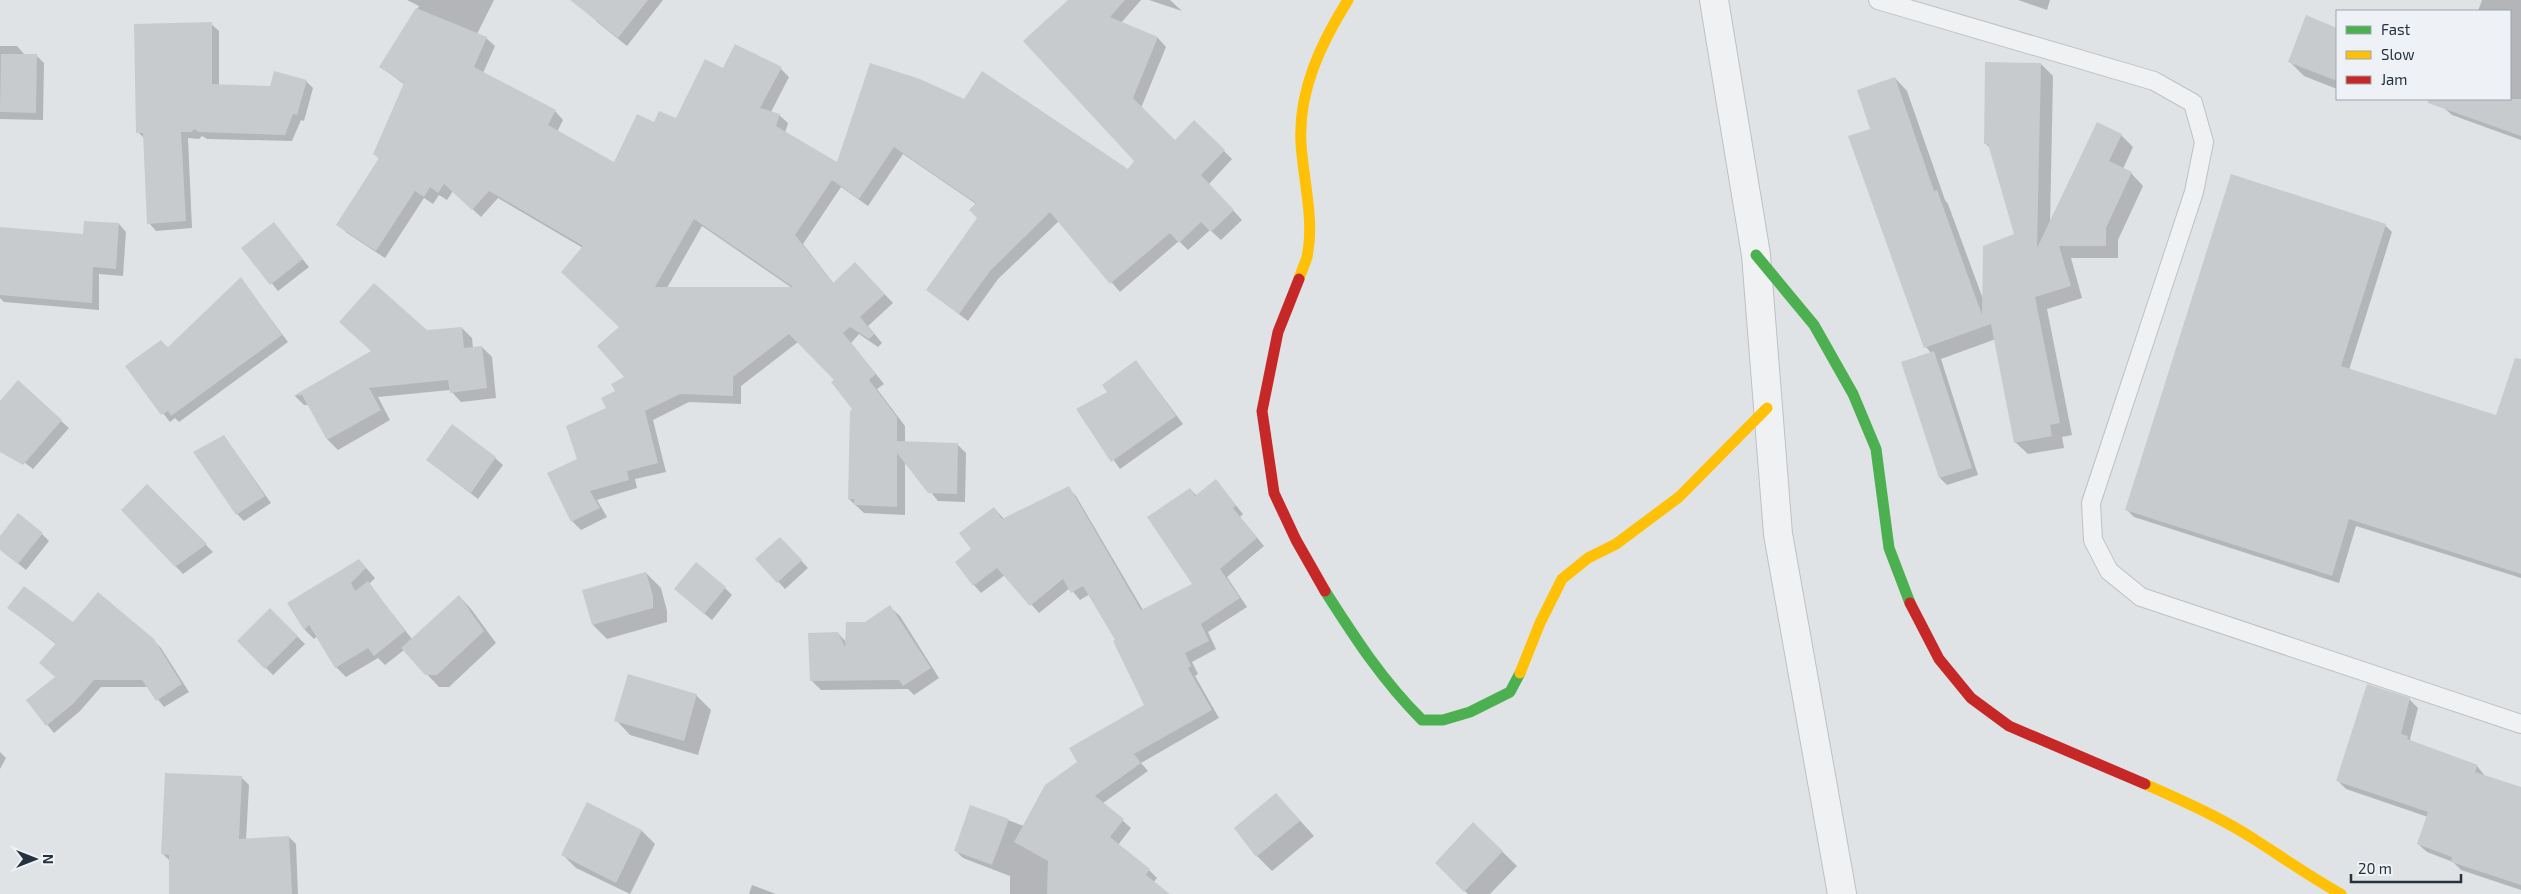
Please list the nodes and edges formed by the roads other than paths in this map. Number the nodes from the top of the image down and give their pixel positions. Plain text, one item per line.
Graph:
1 (1348, 0) edge
2 (1714, 0) edge
3 (1878, 0) edge
4 (1756, 255) junction
5 (1767, 408) junction
6 (2521, 724) edge
7 (1842, 894) edge
8 (2341, 894) edge

1 - 5 street
2 - 4 street
3 - 6 lane
4 - 5 street
4 - 8 street
5 - 7 street

